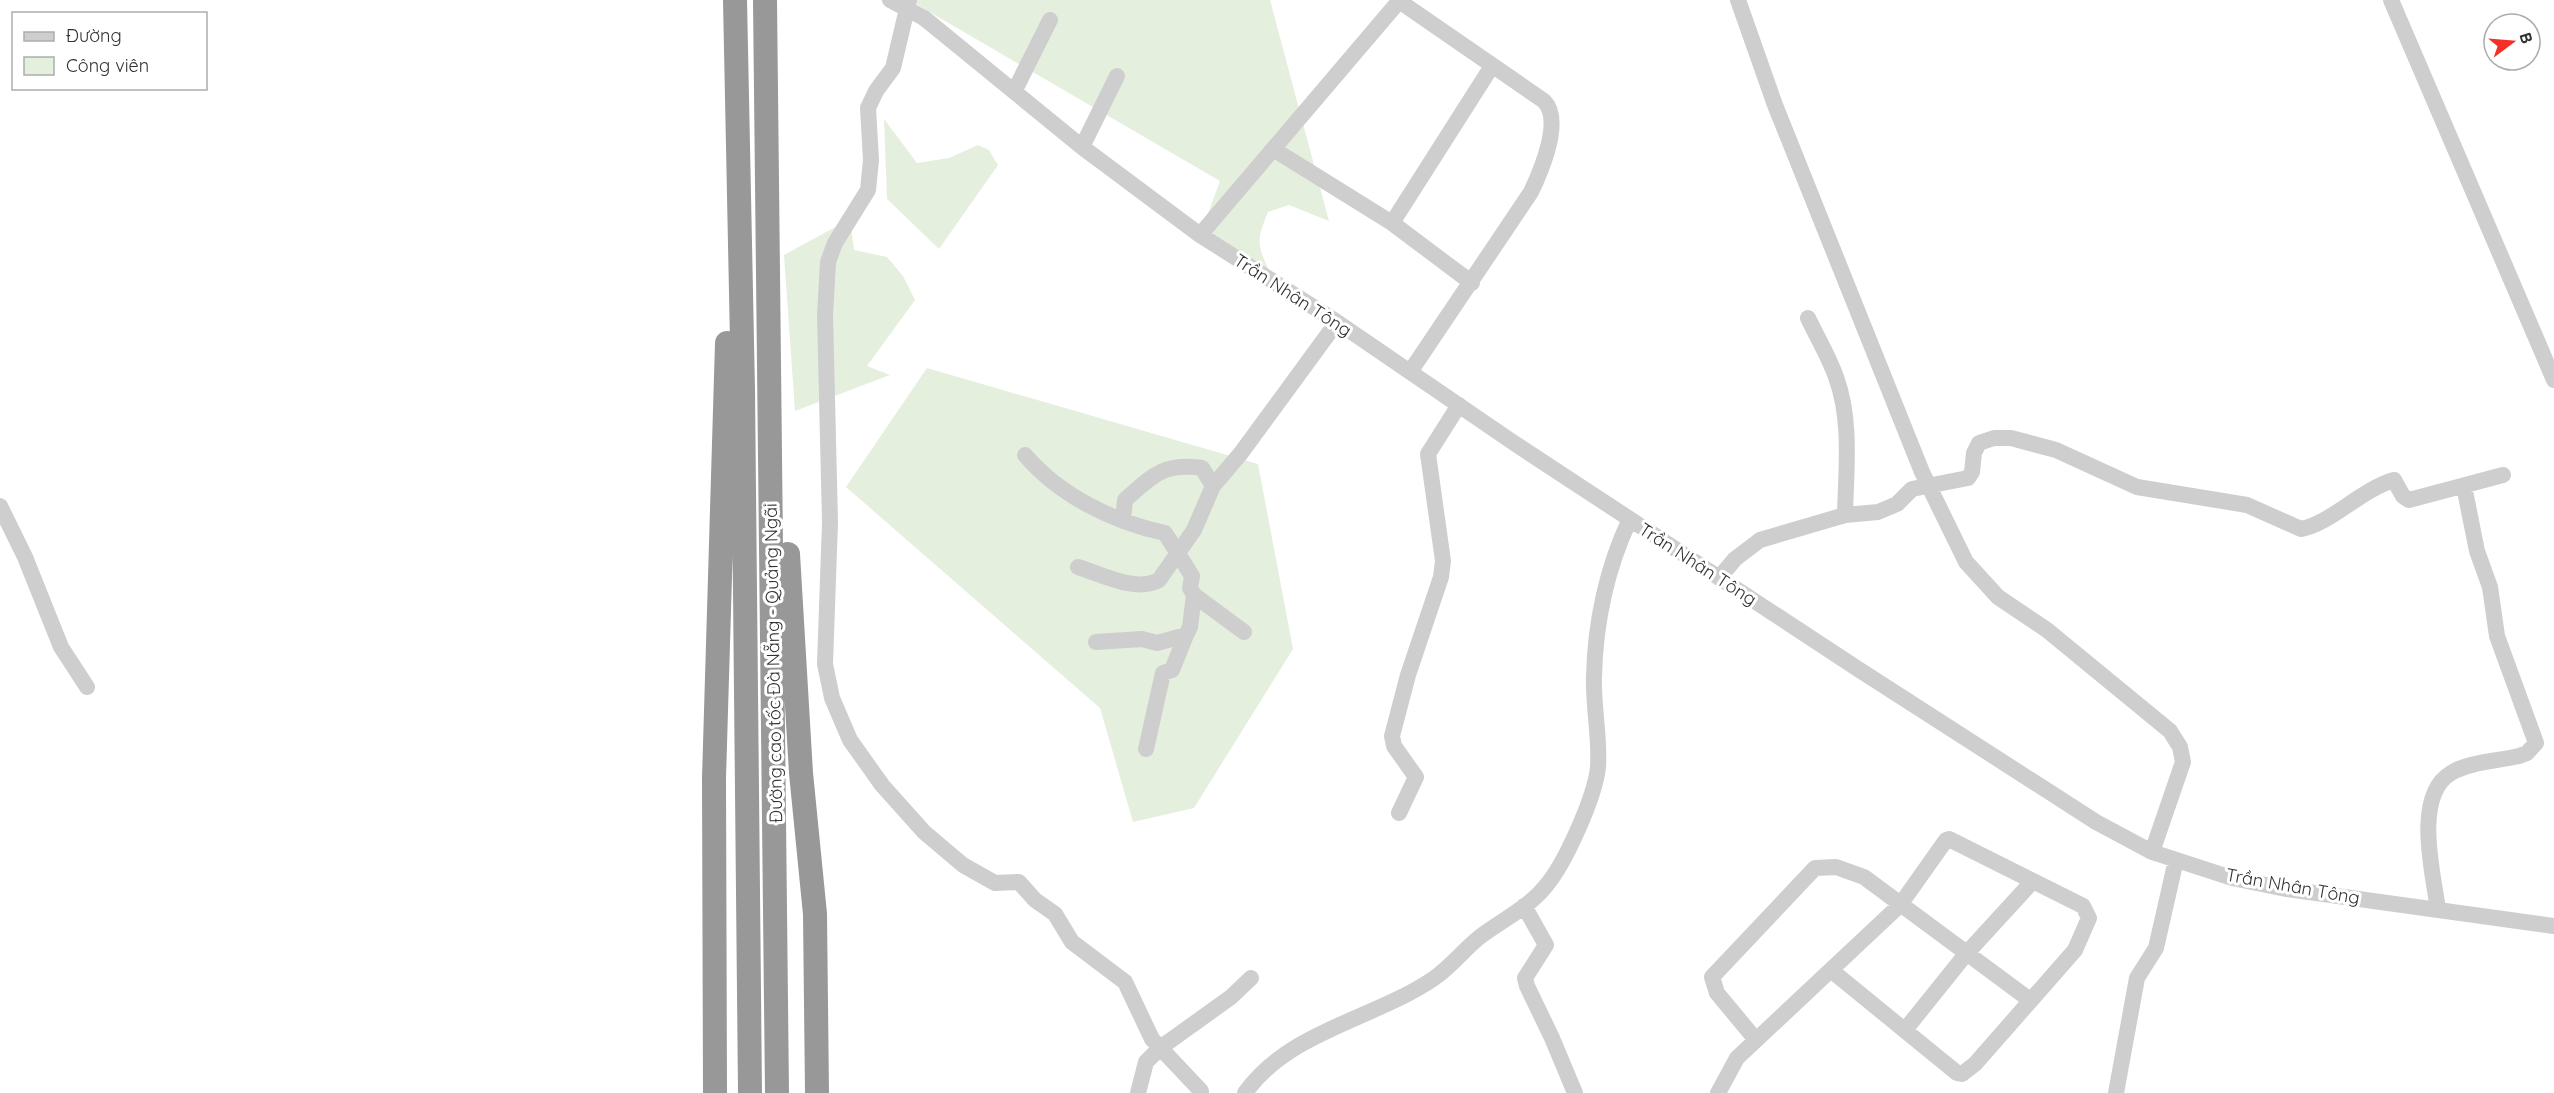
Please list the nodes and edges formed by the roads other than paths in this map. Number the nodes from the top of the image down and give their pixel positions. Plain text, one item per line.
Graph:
1 (735, 0) edge
2 (765, 0) edge
3 (890, 0) edge
4 (909, 0) edge
5 (1738, 0) edge
6 (2391, 0) edge
7 (1399, 1) edge
8 (1050, 20) dead end
9 (1492, 66) junction
10 (1117, 76) dead end
11 (1015, 90) junction
12 (1082, 147) junction
13 (1274, 149) junction
14 (1392, 223) junction
15 (772, 231) junction
16 (1200, 235) junction
17 (735, 245) junction
18 (1472, 283) junction
19 (1808, 318) dead end
20 (1337, 322) junction
21 (1410, 372) junction
22 (2554, 380) edge
23 (1459, 405) junction
24 (1025, 455) dead end
25 (2503, 475) dead end
26 (1928, 484) junction
27 (1213, 486) junction
28 (2464, 486) junction
29 (0, 506) edge
30 (1845, 515) junction
31 (1630, 519) junction
32 (1123, 520) junction
33 (1177, 552) junction
34 (1078, 567) dead end
35 (1719, 578) junction
36 (1194, 595) junction
37 (1244, 632) dead end
38 (1186, 635) junction
39 (1096, 642) dead end
40 (87, 687) dead end
41 (1146, 749) dead end
42 (1399, 813) dead end
43 (2152, 852) junction
44 (2176, 860) junction
45 (2031, 882) junction
46 (1900, 905) junction
47 (1524, 906) junction
48 (2438, 909) junction
49 (2554, 926) edge
50 (1966, 954) junction
51 (1832, 971) junction
52 (1251, 978) dead end
53 (2030, 1000) junction
54 (1905, 1030) junction
55 (1756, 1040) junction
56 (1161, 1048) junction
57 (1201, 1091) dead end
58 (715, 1093) edge
59 (750, 1093) edge
60 (777, 1093) edge
61 (817, 1093) edge
62 (1138, 1093) edge
63 (1245, 1093) edge
64 (1575, 1093) edge
65 (1718, 1093) edge
66 (2116, 1093) edge

1 - 17 highway
2 - 15 highway
3 - 11 street, Trần Nhân Tông, bridge
4 - 56 street
5 - 26 street
6 - 22 street
7 - 9 street
7 - 13 street
8 - 11 street
9 - 14 street
9 - 18 street
10 - 12 street
11 - 12 street, Trần Nhân Tông
12 - 16 street, Trần Nhân Tông
13 - 14 street
13 - 16 street
14 - 18 street
15 - 60 highway, Đường cao tốc Đà Nẵng - Quảng Ngãi
15 - 61 highway
16 - 20 street, Trần Nhân Tông
17 - 58 highway
17 - 59 highway, Đường cao tốc Đà Nẵng - Quảng Ngãi
18 - 21 street
19 - 30 street
20 - 21 street, Trần Nhân Tông
20 - 27 street
21 - 23 street, Trần Nhân Tông
23 - 31 street, Trần Nhân Tông
23 - 42 street
24 - 32 street
25 - 28 street
26 - 28 street
26 - 30 street
26 - 43 street
27 - 32 street
27 - 33 street
28 - 48 street
29 - 40 street
30 - 35 street
31 - 35 street, Trần Nhân Tông
31 - 47 street
32 - 33 street
33 - 34 street
33 - 36 street
35 - 43 street, Trần Nhân Tông
36 - 37 street
36 - 38 street
38 - 39 street
38 - 41 street
43 - 44 street, Trần Nhân Tông
44 - 48 street, Trần Nhân Tông
44 - 66 street
45 - 46 street
45 - 50 street
45 - 53 street
46 - 50 street
46 - 51 street
46 - 55 street
47 - 63 street
47 - 64 street
48 - 49 street, Trần Nhân Tông
50 - 53 street
50 - 54 street
51 - 54 street
51 - 55 street
52 - 56 street
53 - 54 street
55 - 65 street
56 - 57 street
56 - 62 street

